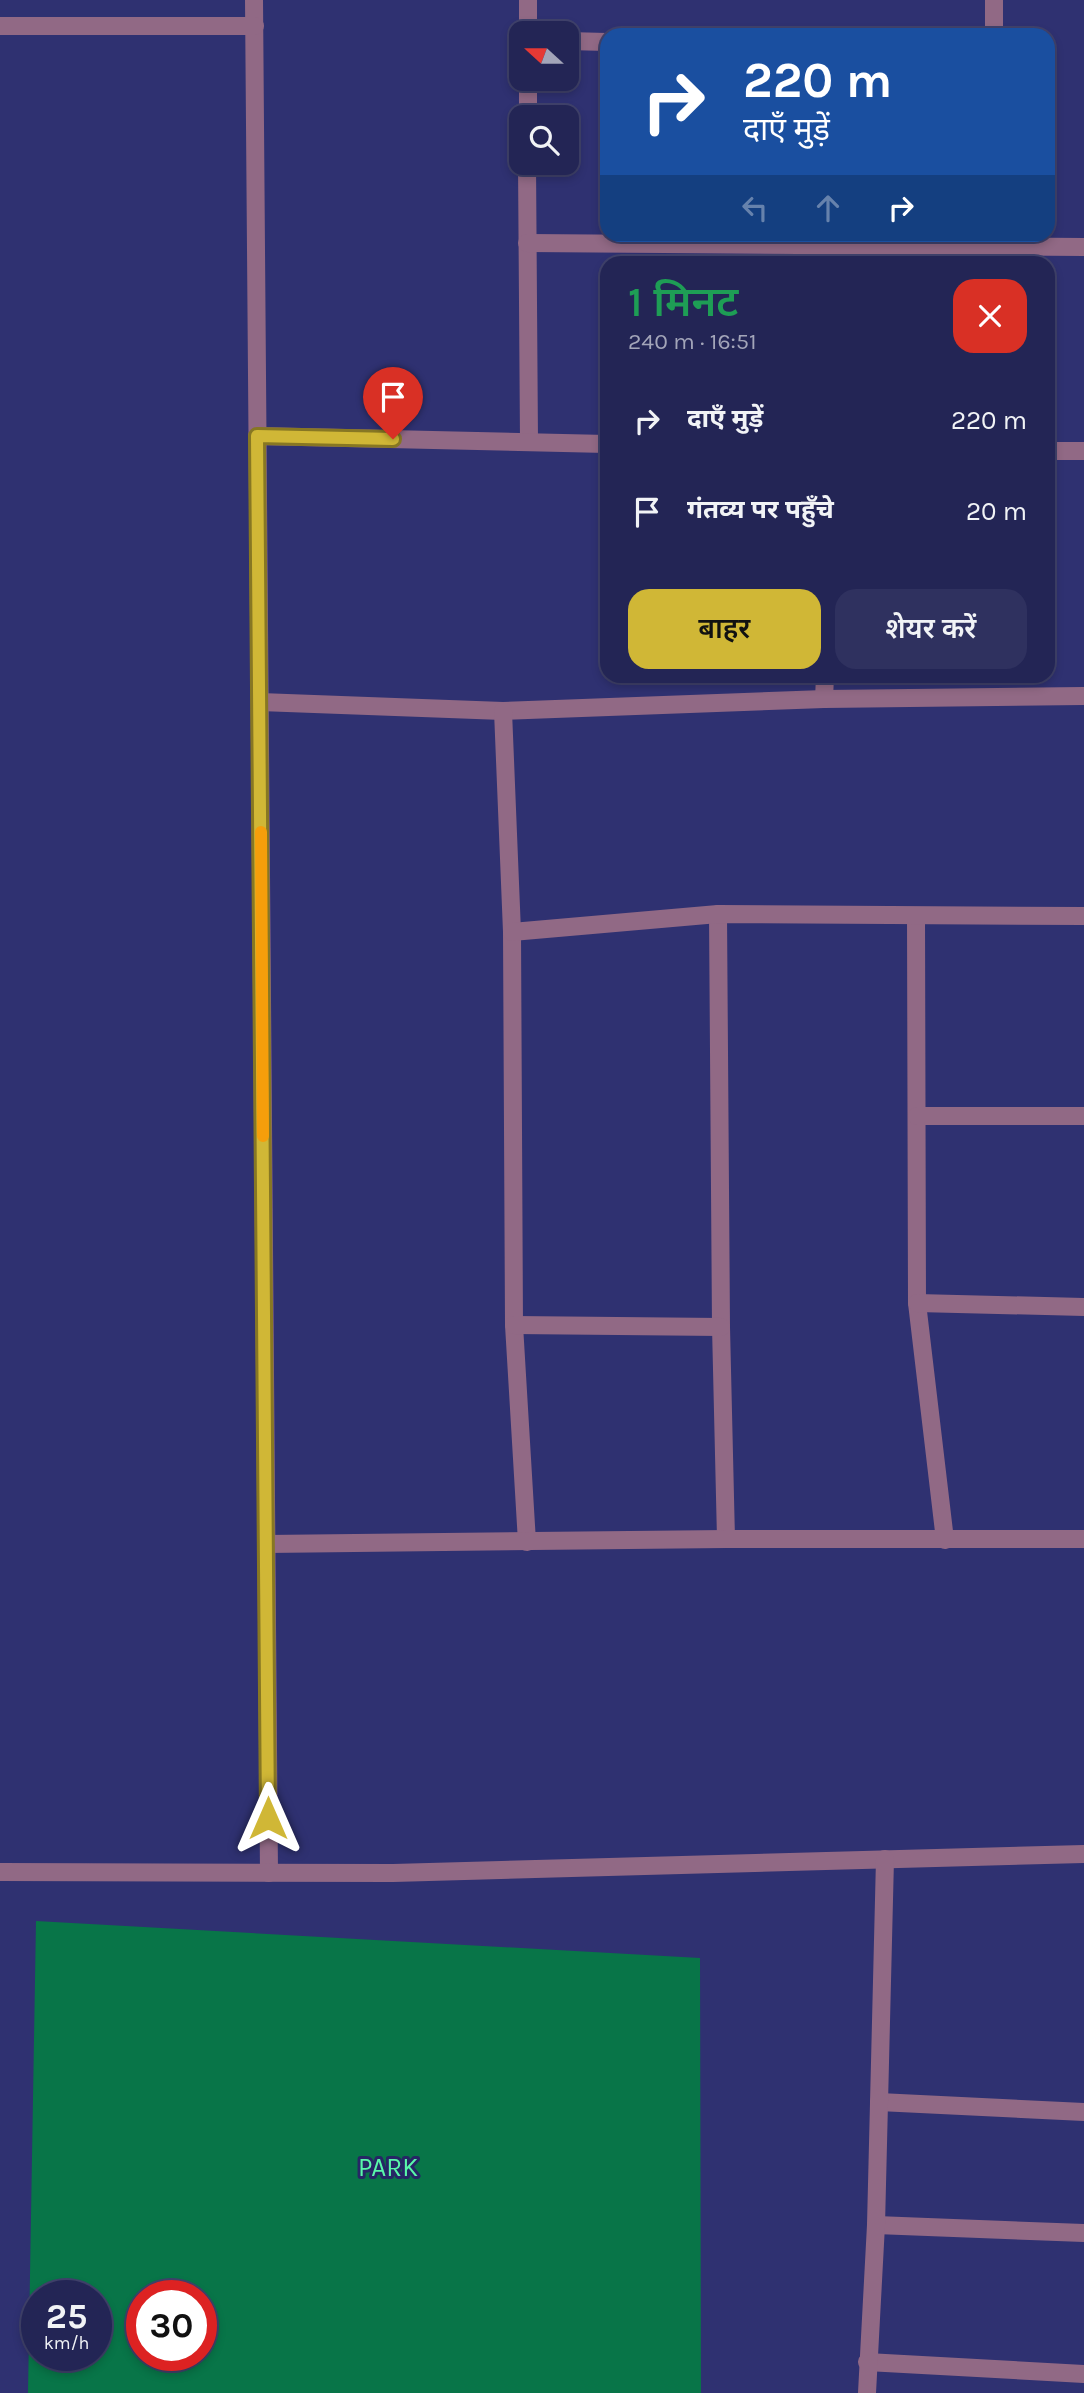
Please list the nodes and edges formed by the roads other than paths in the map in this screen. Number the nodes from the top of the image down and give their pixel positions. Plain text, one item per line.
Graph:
1 (254, 0) edge
2 (528, 0) edge
3 (994, 0) edge
4 (528, 21) edge
5 (0, 26) edge
6 (255, 26) junction
7 (994, 28) edge
8 (579, 41) edge
9 (600, 42) edge
10 (527, 175) edge
11 (762, 242) edge
12 (1011, 242) edge
13 (527, 243) junction
14 (1084, 247) edge
15 (257, 436) junction
16 (529, 441) junction
17 (600, 444) edge
18 (1055, 451) edge
19 (1084, 451) edge
20 (825, 683) edge
21 (1084, 696) edge
22 (824, 699) junction
23 (260, 702) junction
24 (503, 710) junction
25 (718, 914) junction
26 (1084, 916) edge
27 (916, 917) junction
28 (512, 932) junction
29 (917, 1115) junction
30 (1084, 1116) edge
31 (917, 1303) junction
32 (1084, 1307) edge
33 (514, 1325) junction
34 (721, 1327) junction
35 (726, 1539) junction
36 (1084, 1539) edge
37 (945, 1540) junction
38 (527, 1542) junction
39 (266, 1544) junction
40 (1084, 1854) edge
41 (885, 1858) junction
42 (0, 1872) edge
43 (269, 1872) junction
44 (879, 2102) junction
45 (1084, 2112) edge
46 (876, 2225) junction
47 (1084, 2233) edge
48 (867, 2362) junction
49 (1084, 2374) edge
50 (867, 2393) edge

1 - 6 street
2 - 4 street
3 - 7 street
5 - 6 street
6 - 15 street
8 - 9 street
10 - 13 street
11 - 13 street
12 - 14 street
13 - 16 street
15 - 16 street
15 - 23 street
16 - 17 street
18 - 19 street
20 - 22 street
21 - 22 street
22 - 24 street
23 - 24 street
23 - 39 street
24 - 28 street
25 - 27 street
25 - 28 street
25 - 34 street
26 - 27 street
27 - 29 street
28 - 33 street
29 - 30 street
29 - 31 street
31 - 32 street
31 - 37 street
33 - 34 street
33 - 38 street
34 - 35 street
35 - 37 street
35 - 38 street
36 - 37 street
38 - 39 street
39 - 43 street
40 - 41 street
41 - 43 street
41 - 44 street
42 - 43 street
44 - 45 street
44 - 46 street
46 - 47 street
46 - 48 street
48 - 49 street
48 - 50 street

